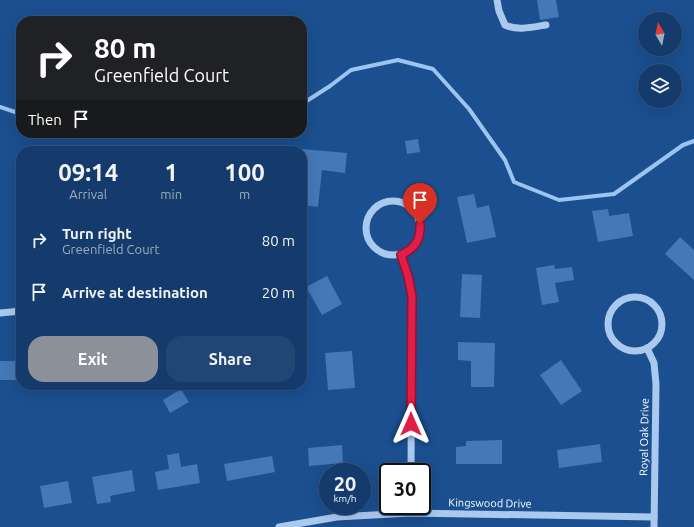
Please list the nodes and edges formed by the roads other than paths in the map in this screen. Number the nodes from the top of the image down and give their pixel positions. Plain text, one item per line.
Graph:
1 (497, 0) edge
2 (546, 25) dead end
3 (401, 255) junction
4 (16, 312) edge
5 (0, 313) edge
6 (647, 348) junction
7 (411, 463) edge
8 (431, 511) edge
9 (379, 513) edge
10 (654, 517) junction
11 (279, 527) edge
12 (654, 527) edge

1 - 2 street
3 - 3 street
3 - 7 street
4 - 5 street
6 - 6 street
6 - 10 street, Royal Oak Drive
8 - 10 street, Kingswood Drive
9 - 11 street, Kingswood Drive
10 - 12 street, Royal Oak Drive

